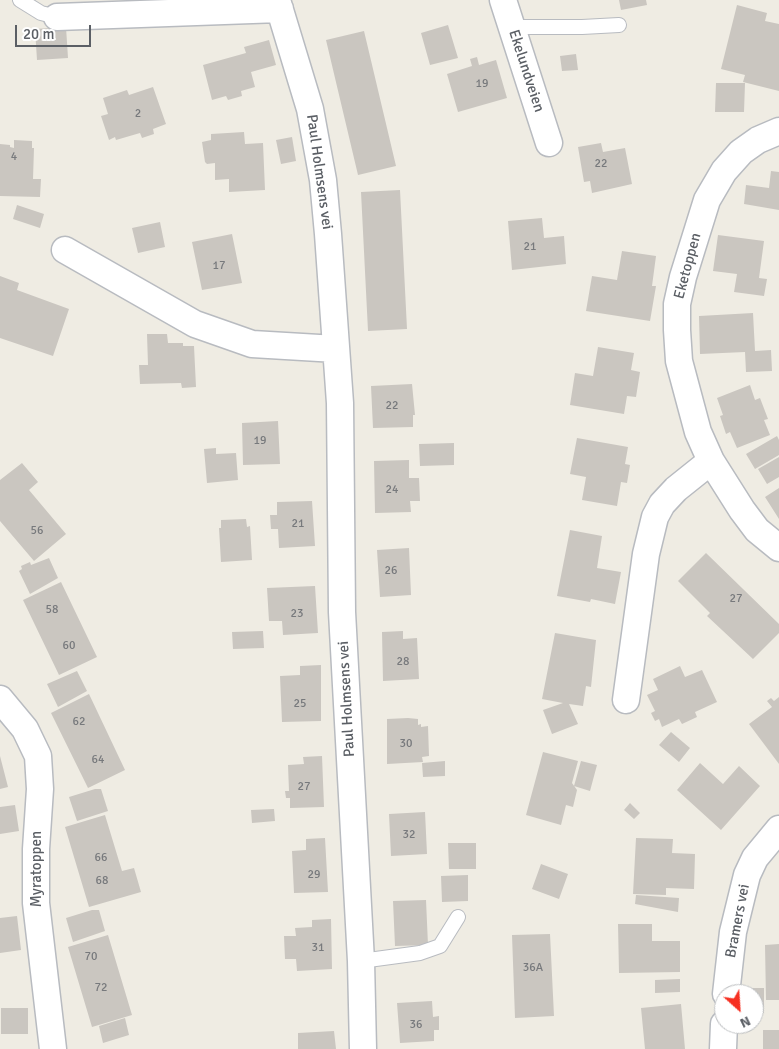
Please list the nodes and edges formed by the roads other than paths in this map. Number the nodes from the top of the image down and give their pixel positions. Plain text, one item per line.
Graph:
1 (20, 0) edge
2 (503, 0) edge
3 (279, 5) edge
4 (57, 16) joint
5 (619, 25) dead end
6 (512, 27) junction
7 (779, 131) edge
8 (549, 143) dead end
9 (65, 250) dead end
10 (336, 349) junction
11 (712, 461) junction
12 (779, 548) edge
13 (0, 699) edge
14 (626, 700) dead end
15 (779, 829) edge
16 (458, 917) dead end
17 (361, 961) junction
18 (727, 984) edge
19 (724, 1034) edge
20 (53, 1049) edge
21 (363, 1049) edge
22 (723, 1049) edge

1 - 4 lane
2 - 6 street, Ekelundveien
3 - 4 street
3 - 10 street, Paul Holmsens vei
5 - 6 lane
6 - 8 street, Ekelundveien
7 - 11 street, Eketoppen
9 - 10 street
10 - 17 street, Paul Holmsens vei
11 - 12 street, Eketoppen
11 - 14 street
13 - 20 street, Myratoppen
15 - 18 street, Bramers vei
16 - 17 lane
17 - 21 street, Paul Holmsens vei
19 - 22 street

